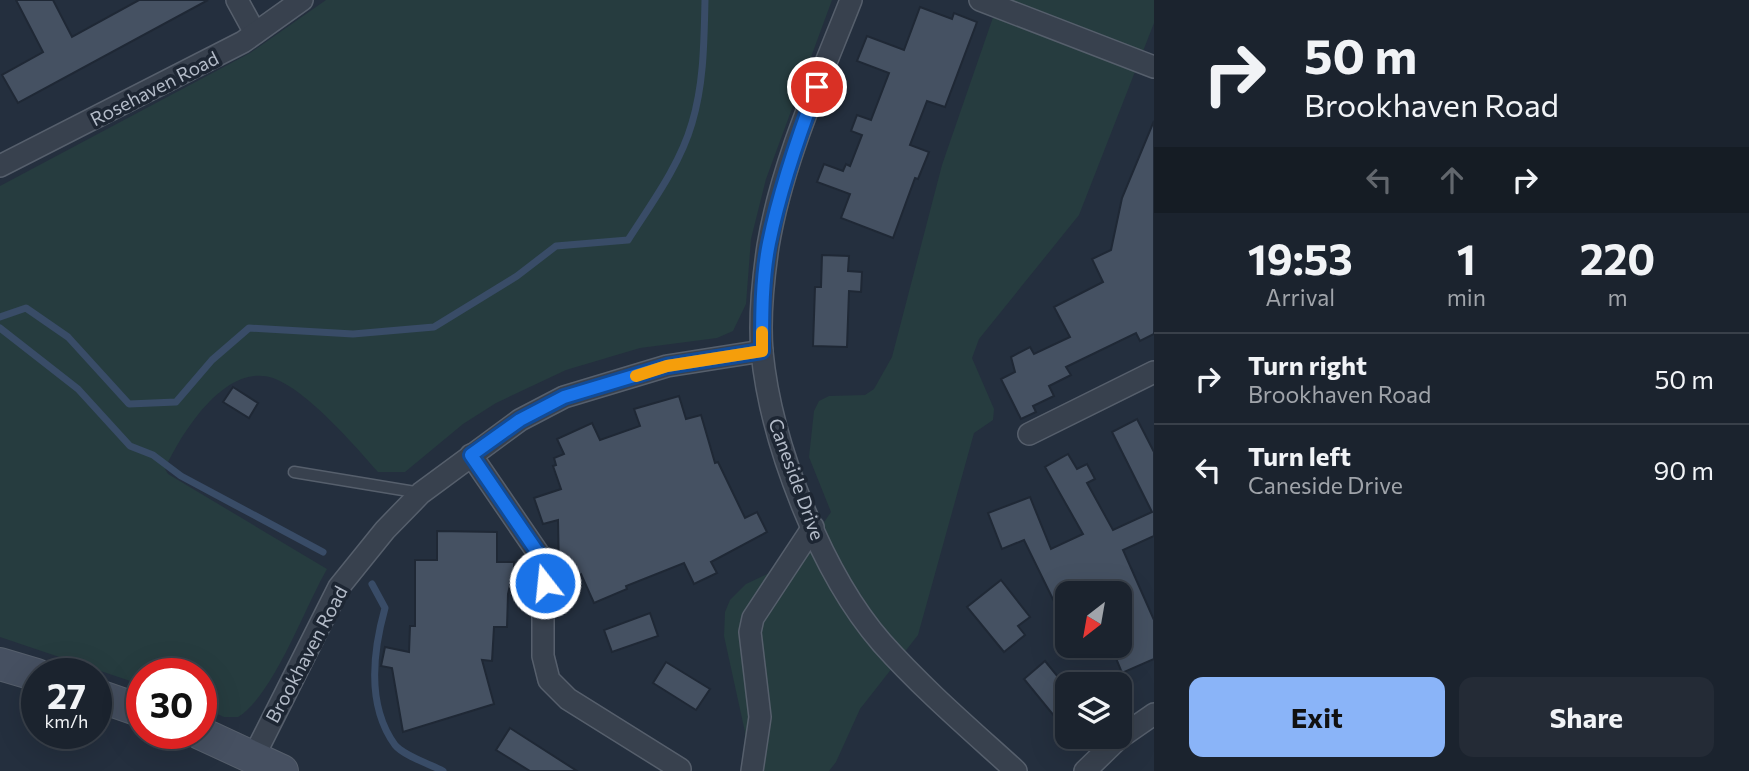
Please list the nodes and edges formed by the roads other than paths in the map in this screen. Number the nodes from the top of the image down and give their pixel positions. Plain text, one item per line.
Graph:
1 (237, 0) edge
2 (302, 0) edge
3 (850, 0) edge
4 (980, 0) edge
5 (256, 33) junction
6 (1154, 67) edge
7 (0, 166) edge
8 (762, 351) junction
9 (1154, 372) edge
10 (1029, 434) dead end
11 (471, 455) junction
12 (294, 472) dead end
13 (421, 493) junction
14 (813, 527) junction
15 (0, 664) edge
16 (21, 670) edge
17 (1154, 715) edge
18 (217, 740) edge
19 (254, 755) junction
20 (680, 769) dead end
21 (282, 771) edge
22 (752, 771) edge
23 (1016, 771) edge
24 (1085, 771) edge

1 - 5 street
2 - 5 street, Rosehaven Road
3 - 8 street, Caneside Drive
4 - 6 street
5 - 7 street, Rosehaven Road
8 - 11 street, Brookhaven Road
8 - 14 street, Caneside Drive
9 - 10 street
11 - 13 street, Brookhaven Road
11 - 20 street
12 - 13 lane
13 - 19 street, Brookhaven Road
14 - 22 street
14 - 23 street, Caneside Drive
15 - 16 main road
17 - 24 street
18 - 19 main road
19 - 21 main road

